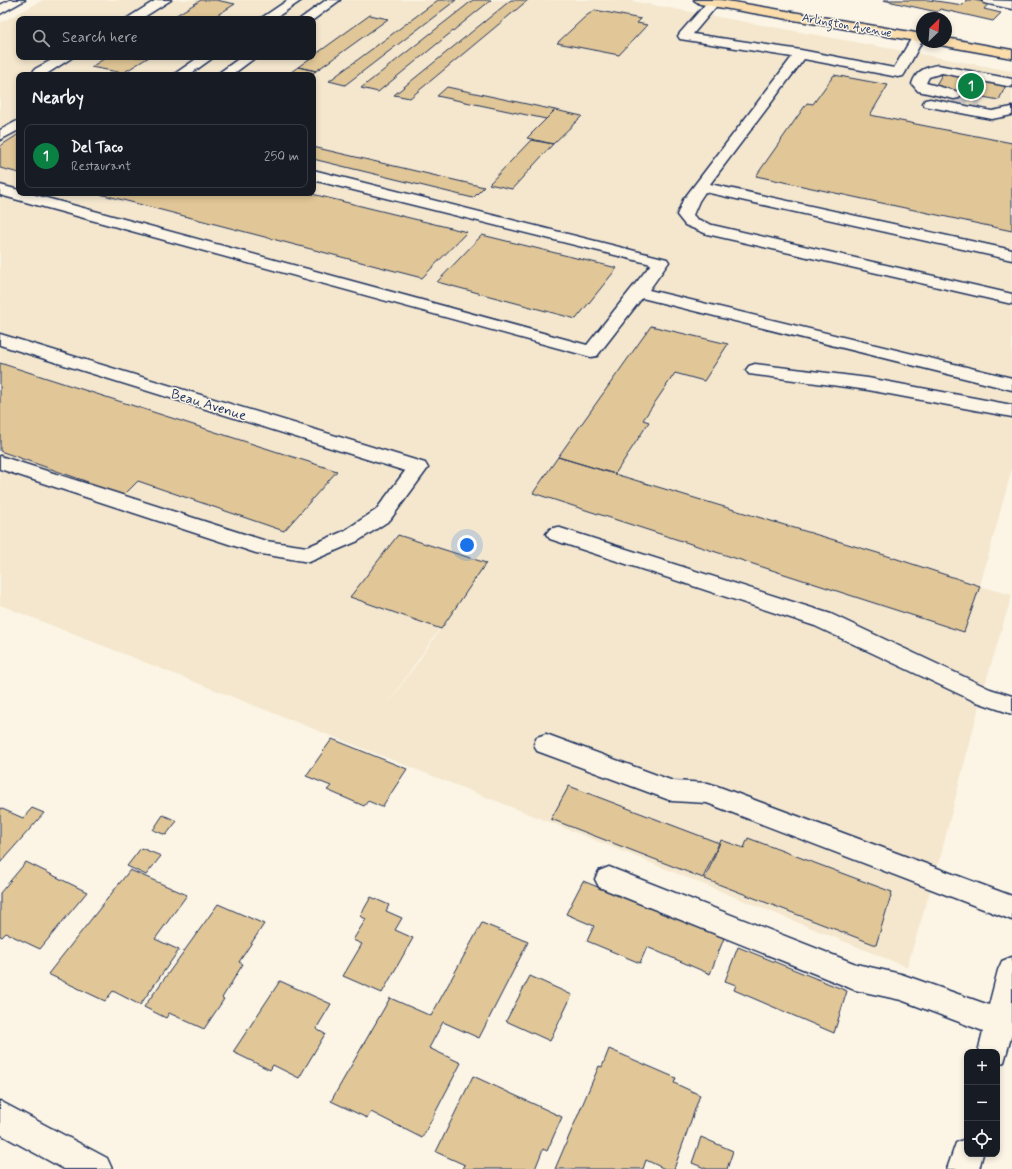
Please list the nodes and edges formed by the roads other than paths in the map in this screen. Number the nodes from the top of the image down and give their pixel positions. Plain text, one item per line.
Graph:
1 (19, 0) edge
2 (165, 0) edge
3 (296, 0) edge
4 (334, 0) edge
5 (700, 0) edge
6 (988, 0) edge
7 (714, 2) junction
8 (1012, 5) edge
9 (0, 10) edge
10 (137, 16) edge
11 (271, 16) edge
12 (310, 16) edge
13 (916, 37) edge
14 (952, 43) edge
15 (916, 48) edge
16 (801, 54) junction
17 (1012, 54) edge
18 (61, 60) edge
19 (203, 60) edge
20 (246, 60) edge
21 (40, 72) dead end
22 (185, 72) edge
23 (228, 72) edge
24 (1012, 83) edge
25 (903, 84) junction
26 (954, 95) tunnel mouth
27 (981, 100) tunnel mouth
28 (1012, 106) edge
29 (1012, 111) edge
30 (16, 126) edge
31 (0, 136) edge
32 (316, 176) edge
33 (701, 187) junction
34 (0, 190) edge
35 (16, 194) edge
36 (22, 196) edge
37 (1012, 255) edge
38 (638, 292) junction
39 (1012, 299) edge
40 (0, 339) edge
41 (755, 370) dead end
42 (1012, 384) edge
43 (1012, 411) edge
44 (0, 462) edge
45 (557, 534) dead end
46 (1012, 705) edge
47 (546, 744) dead end
48 (609, 879) dead end
49 (1012, 908) edge
50 (1012, 970) edge
51 (1000, 1023) junction
52 (994, 1049) edge
53 (0, 1117) edge
54 (966, 1157) edge
55 (85, 1167) edge
56 (964, 1169) edge

1 - 9 street
2 - 10 street
3 - 11 street
4 - 12 street
5 - 7 main road, Arlington Avenue
6 - 8 street
7 - 13 main road, Arlington Avenue
7 - 16 street
14 - 17 main road
15 - 25 street
16 - 25 street
16 - 33 street
18 - 21 street
19 - 22 street
20 - 23 street
24 - 26 street
25 - 29 street
27 - 28 street
30 - 31 street
32 - 38 street
33 - 37 street
33 - 39 street
34 - 35 street
36 - 38 street
38 - 42 street
40 - 44 street, Beau Avenue
41 - 43 street
45 - 46 street
47 - 49 street
48 - 51 street
50 - 51 street
51 - 52 street
53 - 55 street
54 - 56 street

